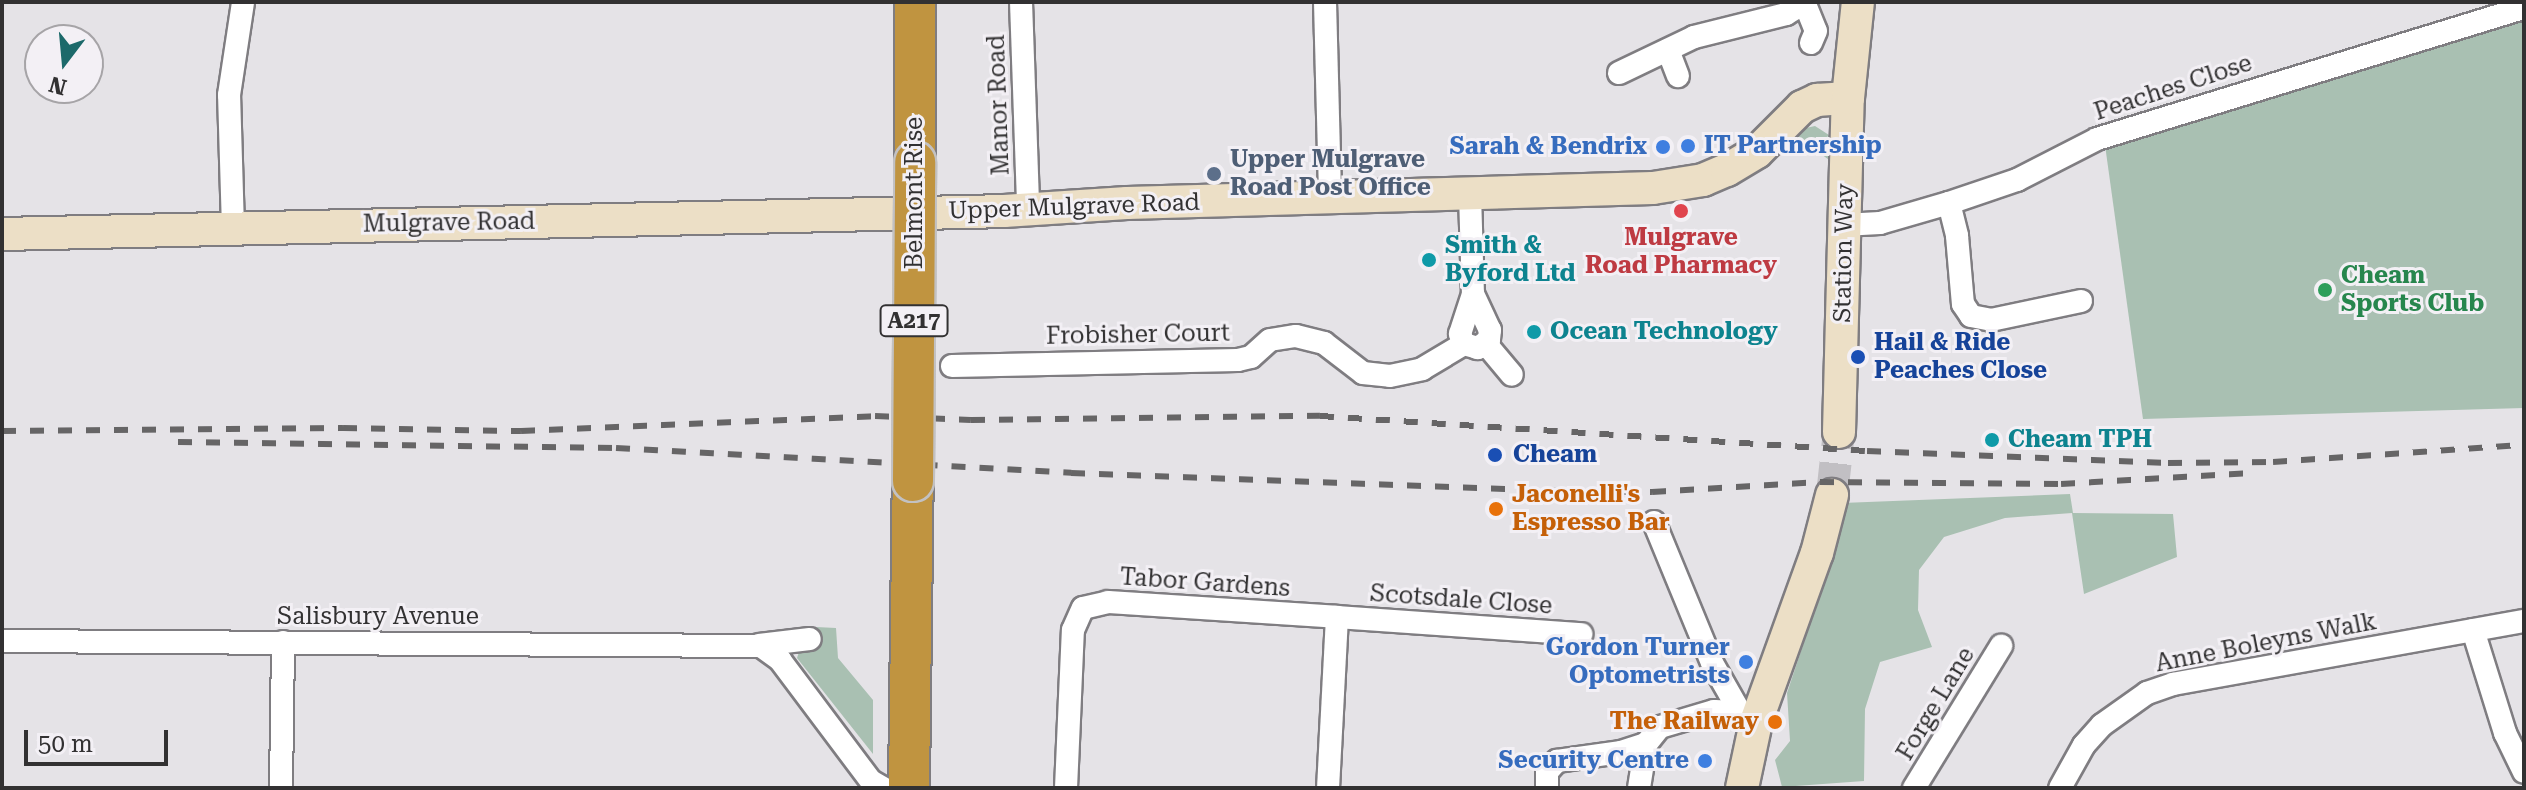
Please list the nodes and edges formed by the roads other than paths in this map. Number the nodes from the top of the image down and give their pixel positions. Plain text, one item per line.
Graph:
1 (243, 2) edge
2 (915, 2) edge
3 (1021, 2) edge
4 (1325, 2) edge
5 (1858, 2) edge
6 (1806, 3) edge
7 (2524, 8) edge
8 (1811, 43) dead end
9 (1668, 50) junction
10 (1619, 73) dead end
11 (1678, 76) dead end
12 (1849, 86) junction
13 (1470, 194) junction
14 (1330, 197) junction
15 (1949, 203) junction
16 (1028, 207) junction
17 (896, 213) joint
18 (1843, 225) junction
19 (233, 228) junction
20 (2, 234) edge
21 (2081, 301) dead end
22 (1466, 348) junction
23 (952, 366) dead end
24 (1512, 375) dead end
25 (1839, 432) tunnel mouth
26 (1832, 495) tunnel mouth
27 (1654, 522) dead end
28 (1337, 617) junction
29 (2524, 621) edge
30 (2473, 630) junction
31 (1581, 634) dead end
32 (810, 639) dead end
33 (2, 641) edge
34 (283, 642) junction
35 (754, 645) junction
36 (2001, 646) dead end
37 (1748, 717) junction
38 (1646, 744) junction
39 (2524, 772) edge
40 (281, 788) edge
41 (883, 788) edge
42 (909, 788) edge
43 (1066, 788) edge
44 (1328, 788) edge
45 (1547, 788) edge
46 (1639, 788) edge
47 (1742, 788) edge
48 (1914, 788) edge
49 (2060, 788) edge

1 - 19 street
2 - 42 highway, Belmont Rise / A217, bridge
3 - 16 street, Manor Road
4 - 14 street
5 - 12 street, Station Way
6 - 8 street
6 - 9 street
7 - 15 street, Peaches Close
9 - 10 street
9 - 11 street
12 - 13 street, Upper Mulgrave Road
12 - 18 street, Station Way
13 - 14 street, Upper Mulgrave Road
13 - 22 street
14 - 16 street, Upper Mulgrave Road
15 - 18 street, Peaches Close
15 - 21 street
16 - 17 street, Upper Mulgrave Road
17 - 19 street, Mulgrave Road
18 - 25 street, Station Way
19 - 20 street, Mulgrave Road
22 - 23 street, Frobisher Court
22 - 24 street
26 - 37 street
27 - 37 street
28 - 31 street, Scotsdale Close
28 - 43 street, Tabor Gardens
28 - 44 street
29 - 30 street, Anne Boleyns Walk
30 - 39 street
30 - 49 street, Anne Boleyns Walk
32 - 35 street, Salisbury Avenue
33 - 34 street, Salisbury Avenue
34 - 35 street, Salisbury Avenue
34 - 40 street
35 - 41 street
36 - 48 street, Forge Lane
37 - 38 street
37 - 47 street
38 - 45 street
38 - 46 street

